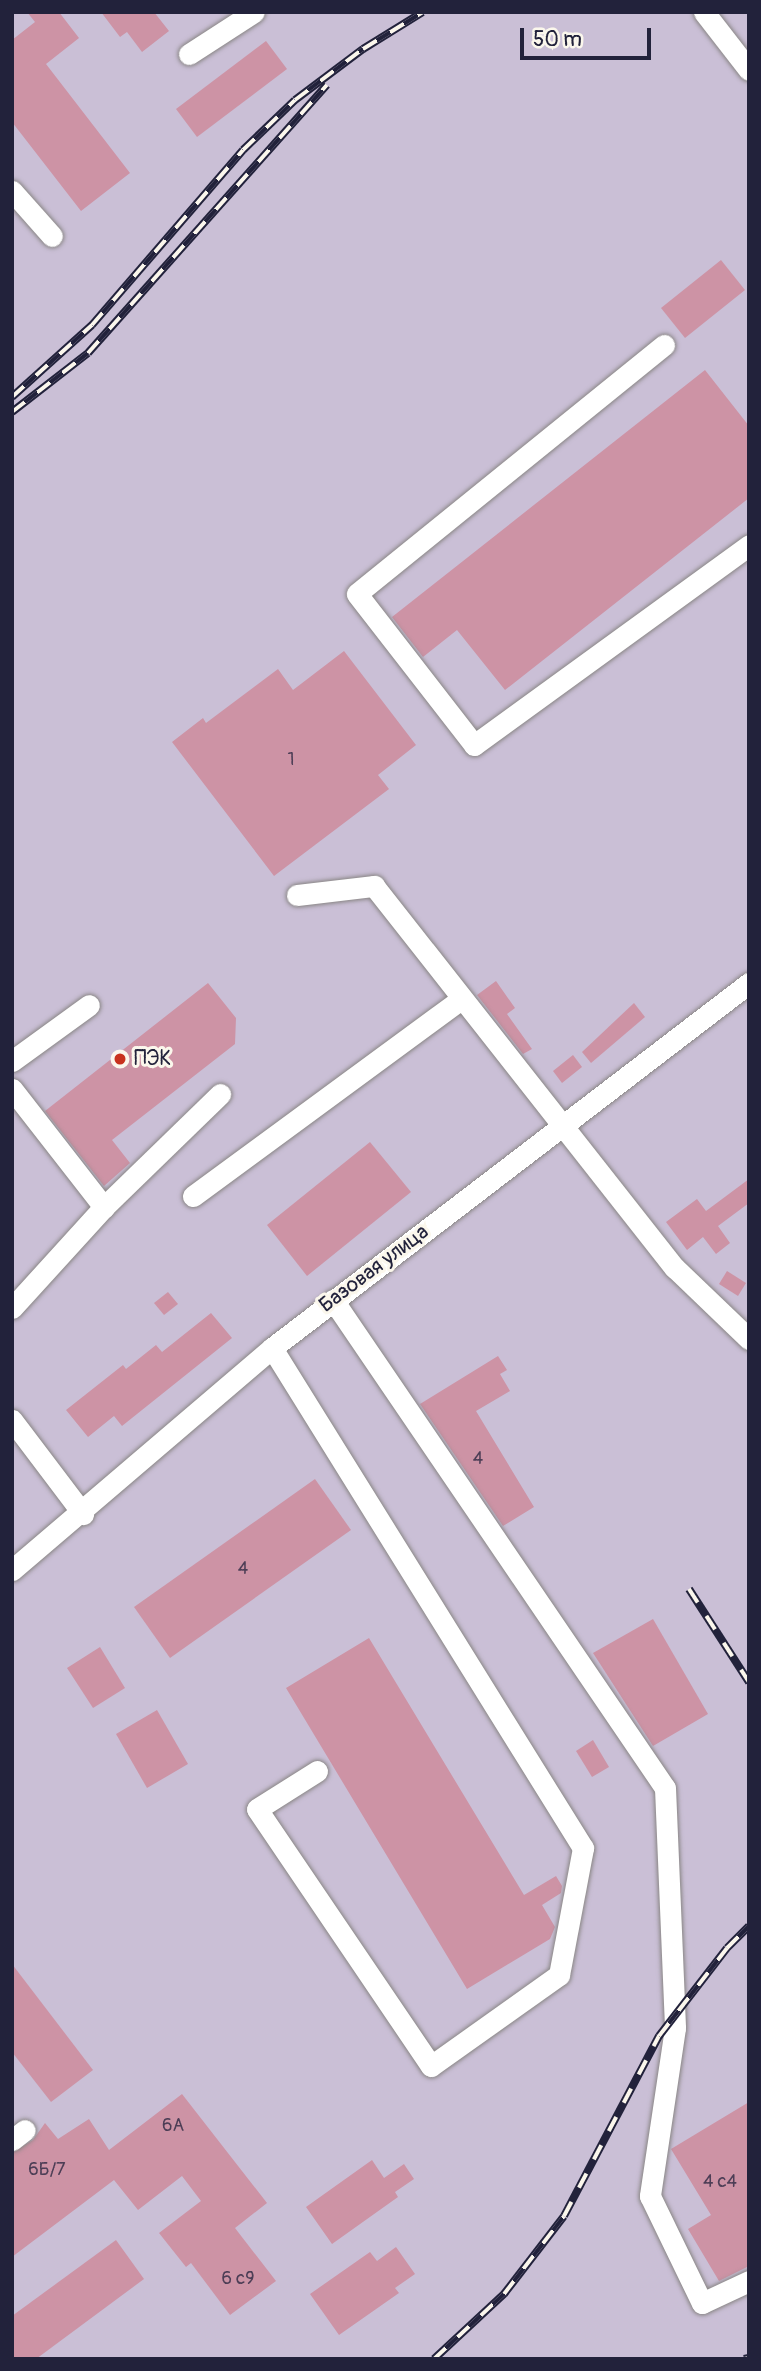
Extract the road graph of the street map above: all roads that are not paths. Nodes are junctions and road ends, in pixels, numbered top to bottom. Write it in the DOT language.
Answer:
graph roads {
  1 [pos="254,12"];
  2 [pos="704,12"];
  3 [pos="189,54"];
  4 [pos="749,69"];
  5 [pos="12,191"];
  6 [pos="52,236"];
  7 [pos="664,345"];
  8 [pos="749,545"];
  9 [pos="297,895"];
  10 [pos="749,983"];
  11 [pos="461,999"];
  12 [pos="89,1005"];
  13 [pos="12,1061"];
  14 [pos="12,1089"];
  15 [pos="220,1094"];
  16 [pos="560,1128"];
  17 [pos="193,1196"];
  18 [pos="104,1207"];
  19 [pos="333,1300"];
  20 [pos="12,1308"];
  21 [pos="749,1339"];
  22 [pos="272,1348"];
  23 [pos="12,1420"];
  24 [pos="83,1514"];
  25 [pos="12,1570"];
  26 [pos="317,1770"];
  27 [pos="749,2281"];
  1 -- 3 [label="street"];
  2 -- 4 [label="street"];
  5 -- 6 [label="street"];
  7 -- 8 [label="street"];
  9 -- 11 [label="street"];
  10 -- 16 [label="street, Базовая улица"];
  11 -- 16 [label="street"];
  11 -- 17 [label="street"];
  12 -- 13 [label="street"];
  14 -- 18 [label="street"];
  15 -- 18 [label="street"];
  16 -- 19 [label="street, Базовая улица"];
  16 -- 21 [label="street"];
  18 -- 20 [label="street"];
  19 -- 22 [label="street, Базовая улица"];
  19 -- 27 [label="street"];
  22 -- 24 [label="street, Базовая улица"];
  22 -- 26 [label="street"];
  23 -- 24 [label="street"];
  24 -- 25 [label="street, Базовая улица"];
}
